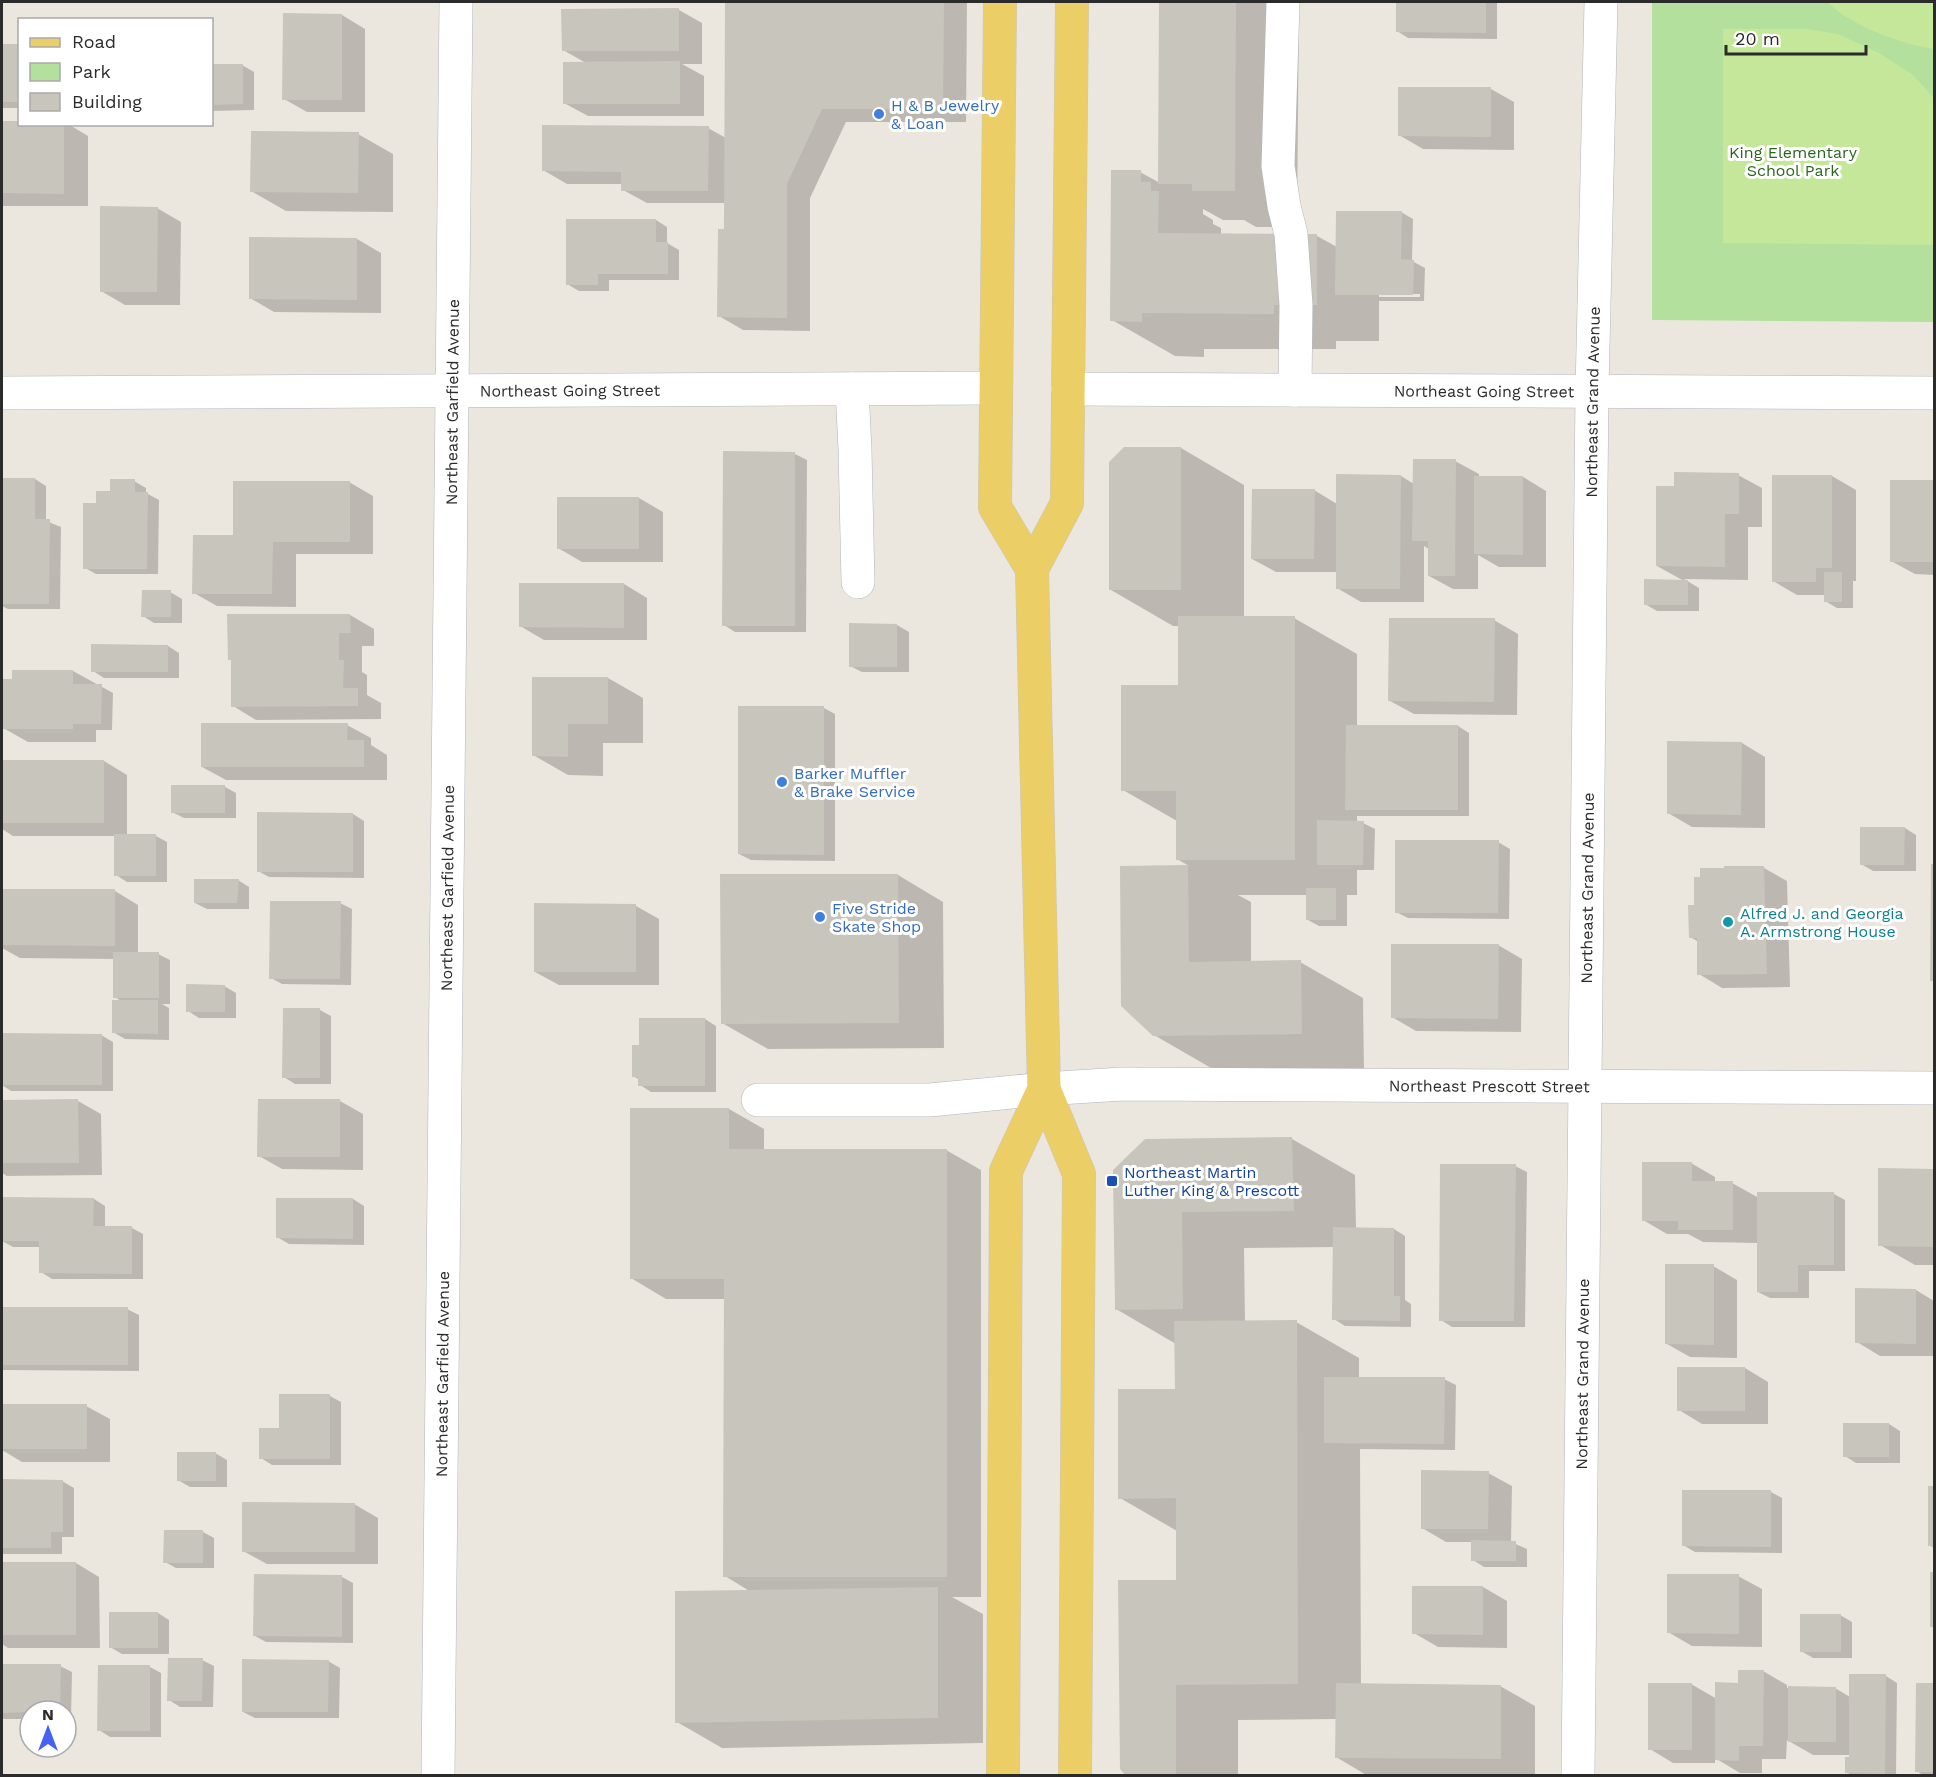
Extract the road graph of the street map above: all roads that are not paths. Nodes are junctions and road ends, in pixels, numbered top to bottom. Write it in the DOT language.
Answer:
graph roads {
  1 [pos="456,2"];
  2 [pos="999,2"];
  3 [pos="1072,2"];
  4 [pos="1283,2"];
  5 [pos="1601,2"];
  6 [pos="852,388"];
  7 [pos="995,388"];
  8 [pos="1068,389"];
  9 [pos="451,390"];
  10 [pos="1295,390"];
  11 [pos="1592,391"];
  12 [pos="2,393"];
  13 [pos="1935,393"];
  14 [pos="1032,569"];
  15 [pos="858,582"];
  16 [pos="1584,1086"];
  17 [pos="1935,1088"];
  18 [pos="1044,1089"];
  19 [pos="758,1100"];
  20 [pos="438,1776"];
  21 [pos="1003,1776"];
  22 [pos="1075,1776"];
  23 [pos="1578,1776"];
  1 -- 9 [label="street, Northeast Garfield Avenue"];
  2 -- 7 [label="main road"];
  3 -- 8 [label="main road"];
  4 -- 10 [label="street"];
  5 -- 11 [label="street, Northeast Grand Avenue"];
  6 -- 7 [label="street, Northeast Going Street"];
  6 -- 9 [label="street, Northeast Going Street"];
  6 -- 15 [label="street"];
  7 -- 14 [label="main road"];
  8 -- 10 [label="street, Northeast Going Street"];
  8 -- 14 [label="main road"];
  9 -- 12 [label="street, Northeast Going Street"];
  9 -- 20 [label="street, Northeast Garfield Avenue"];
  10 -- 11 [label="street, Northeast Going Street"];
  11 -- 13 [label="street, Northeast Going Street"];
  11 -- 16 [label="street, Northeast Grand Avenue"];
  14 -- 18 [label="main road"];
  16 -- 17 [label="street, Northeast Prescott Street"];
  16 -- 18 [label="street, Northeast Prescott Street"];
  16 -- 23 [label="street, Northeast Grand Avenue"];
  18 -- 19 [label="street, Northeast Prescott Street"];
  18 -- 21 [label="main road"];
  18 -- 22 [label="main road"];
}
